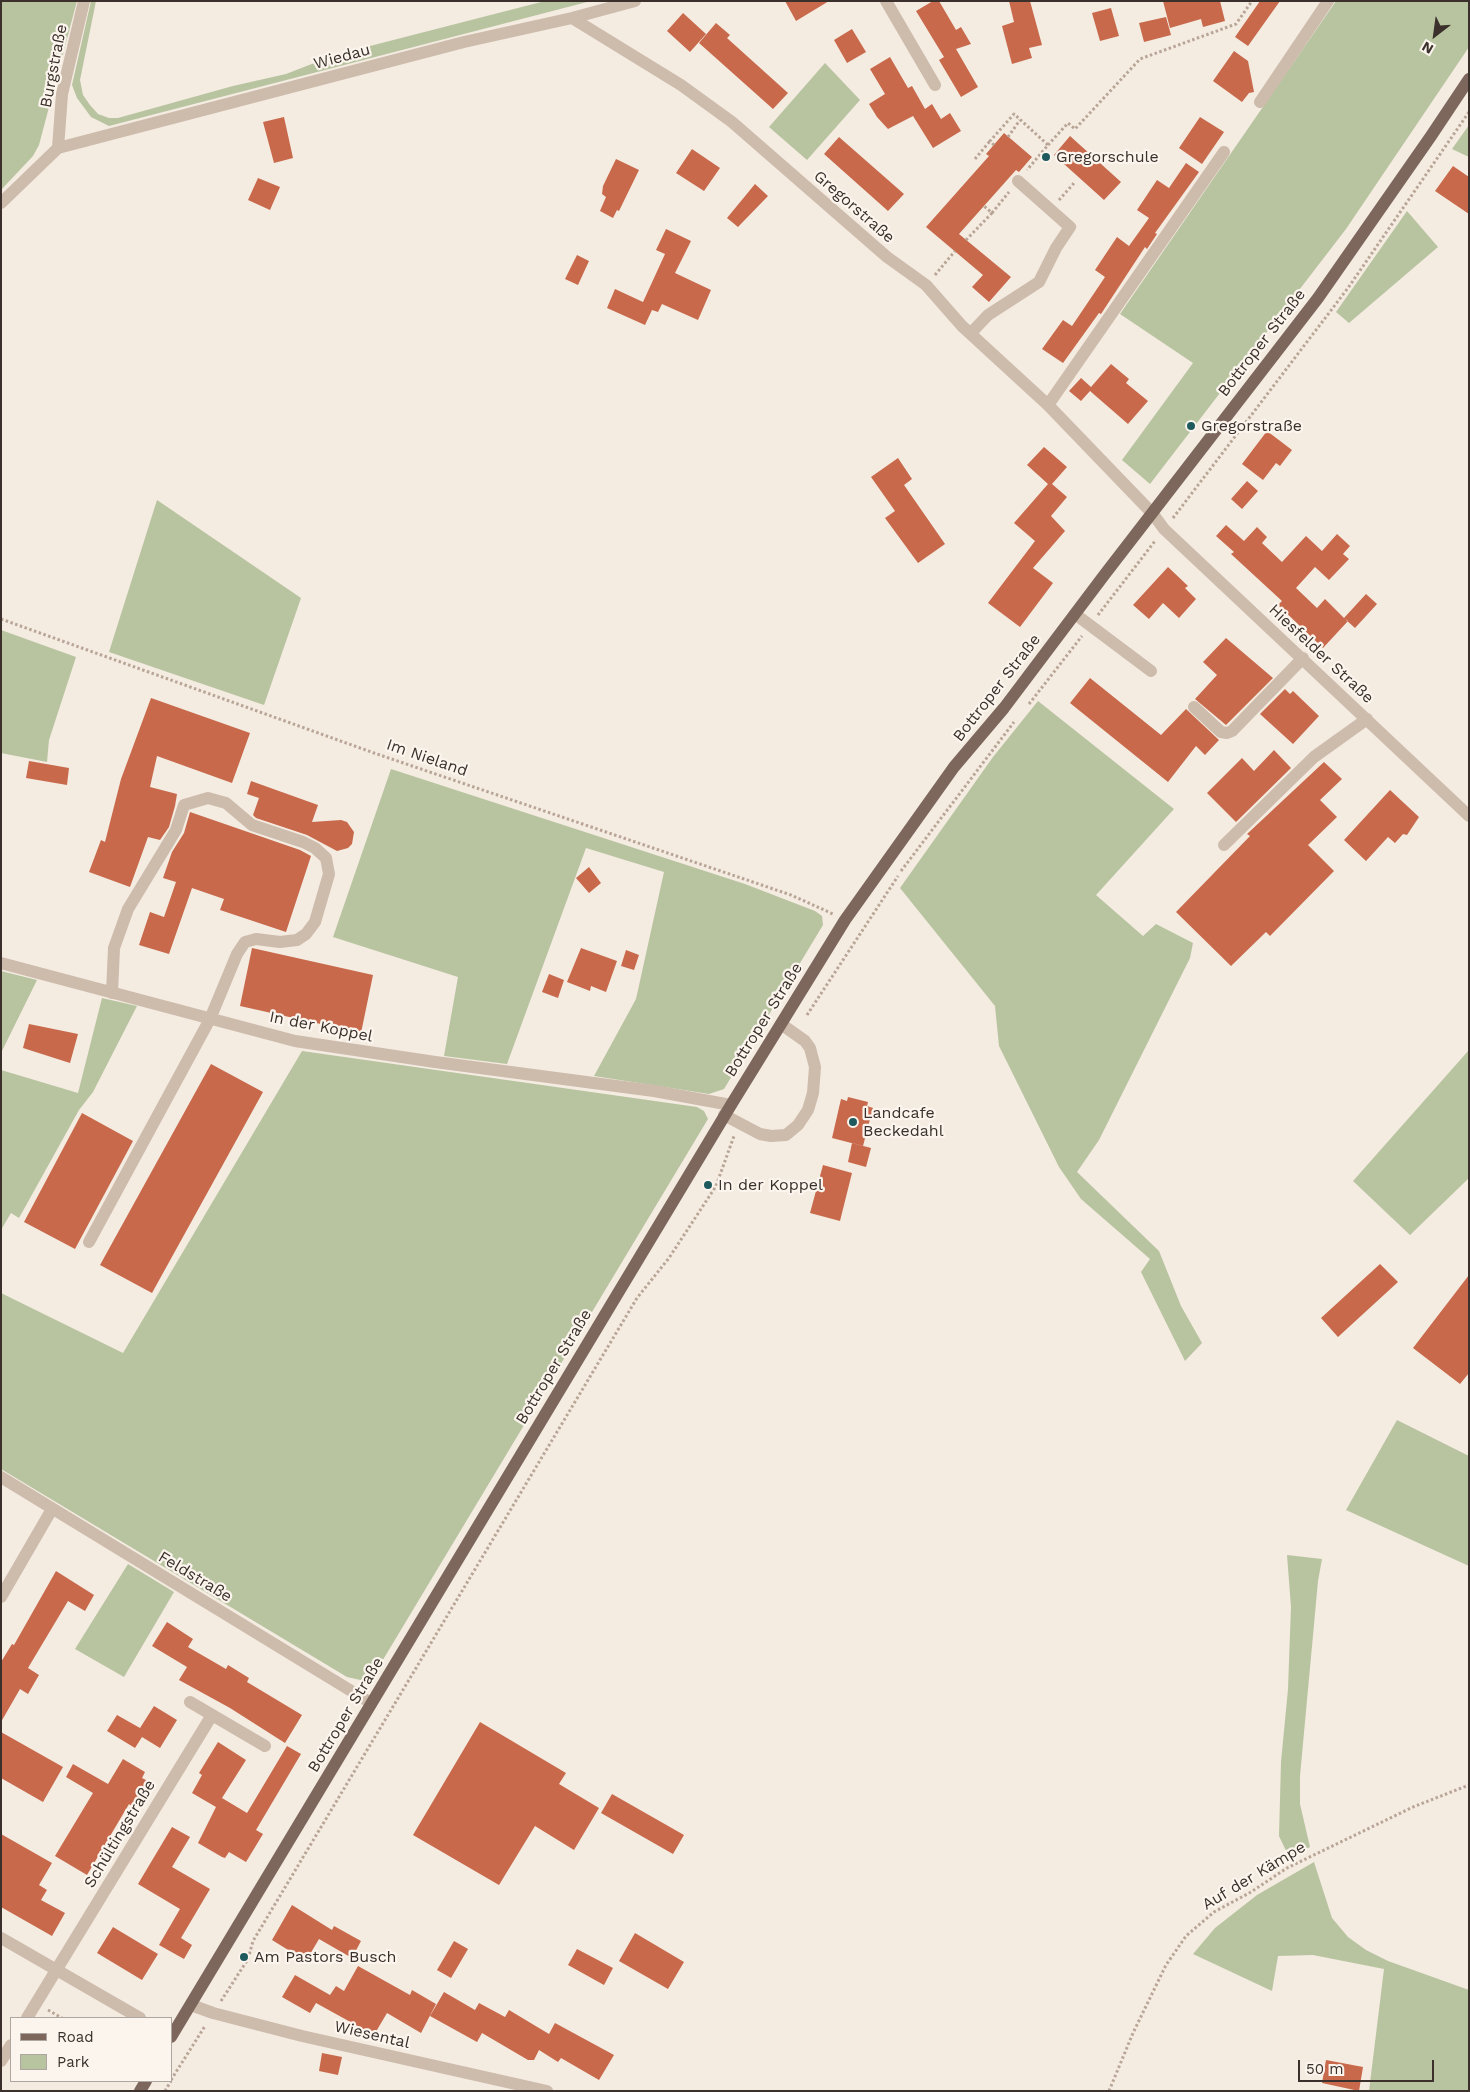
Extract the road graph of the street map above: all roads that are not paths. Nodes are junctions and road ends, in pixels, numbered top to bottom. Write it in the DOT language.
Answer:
graph roads {
  1 [pos="84,1"];
  2 [pos="635,1"];
  3 [pos="886,1"];
  4 [pos="1328,1"];
  5 [pos="572,18"];
  6 [pos="1469,78"];
  7 [pos="935,85"];
  8 [pos="1260,102"];
  9 [pos="58,148"];
  10 [pos="1224,152"];
  11 [pos="1018,181"];
  12 [pos="1,203"];
  13 [pos="971,333"];
  14 [pos="1048,405"];
  15 [pos="1153,514"];
  16 [pos="1075,614"];
  17 [pos="1303,658"];
  18 [pos="1151,671"];
  19 [pos="1194,707"];
  20 [pos="1367,719"];
  21 [pos="1469,816"];
  22 [pos="1224,844"];
  23 [pos="1,963"];
  24 [pos="112,993"];
  25 [pos="210,1019"];
  26 [pos="781,1024"];
  27 [pos="727,1110"];
  28 [pos="89,1242"];
  29 [pos="1,1477"];
  30 [pos="52,1509"];
  31 [pos="1,1597"];
  32 [pos="190,1702"];
  33 [pos="371,1703"];
  34 [pos="212,1715"];
  35 [pos="265,1746"];
  36 [pos="1,1938"];
  37 [pos="56,1970"];
  38 [pos="191,2005"];
  39 [pos="28,2017"];
  40 [pos="138,2017"];
  41 [pos="172,2035"];
  42 [pos="10,2046"];
  43 [pos="1,2061"];
  44 [pos="547,2091"];
  1 -- 9 [label="street, Burgstraße"];
  2 -- 5 [label="street, Wiedau"];
  3 -- 7 [label="street"];
  4 -- 8 [label="street"];
  5 -- 9 [label="street, Wiedau"];
  5 -- 13 [label="street, Gregorstraße"];
  6 -- 15 [label="main road, Bottroper Straße"];
  9 -- 12 [label="street"];
  10 -- 14 [label="street"];
  11 -- 13 [label="street"];
  13 -- 14 [label="street, Gregorstraße"];
  14 -- 15 [label="street, Gregorstraße"];
  15 -- 16 [label="main road, Bottroper Straße"];
  15 -- 17 [label="street, Hiesfelder Straße"];
  16 -- 18 [label="street"];
  16 -- 26 [label="main road, Bottroper Straße"];
  17 -- 19 [label="street"];
  17 -- 20 [label="street, Hiesfelder Straße"];
  20 -- 21 [label="street, Hiesfelder Straße"];
  20 -- 22 [label="street"];
  23 -- 24 [label="street, In der Koppel"];
  24 -- 25 [label="street, In der Koppel"];
  24 -- 25 [label="street"];
  25 -- 27 [label="street, In der Koppel"];
  25 -- 28 [label="street"];
  26 -- 27 [label="main road, Bottroper Straße"];
  26 -- 27 [label="street, In der Koppel"];
  27 -- 33 [label="main road, Bottroper Straße"];
  29 -- 30 [label="street, Feldstraße"];
  30 -- 31 [label="street"];
  30 -- 33 [label="street, Feldstraße"];
  32 -- 34 [label="street"];
  33 -- 38 [label="main road, Bottroper Straße"];
  34 -- 35 [label="street"];
  34 -- 37 [label="street, Schültingstraße"];
  36 -- 37 [label="street"];
  37 -- 39 [label="street"];
  37 -- 40 [label="street"];
  38 -- 41 [label="main road, Bottroper Straße"];
  38 -- 44 [label="street, Wiesental"];
  42 -- 43 [label="street"];
}
